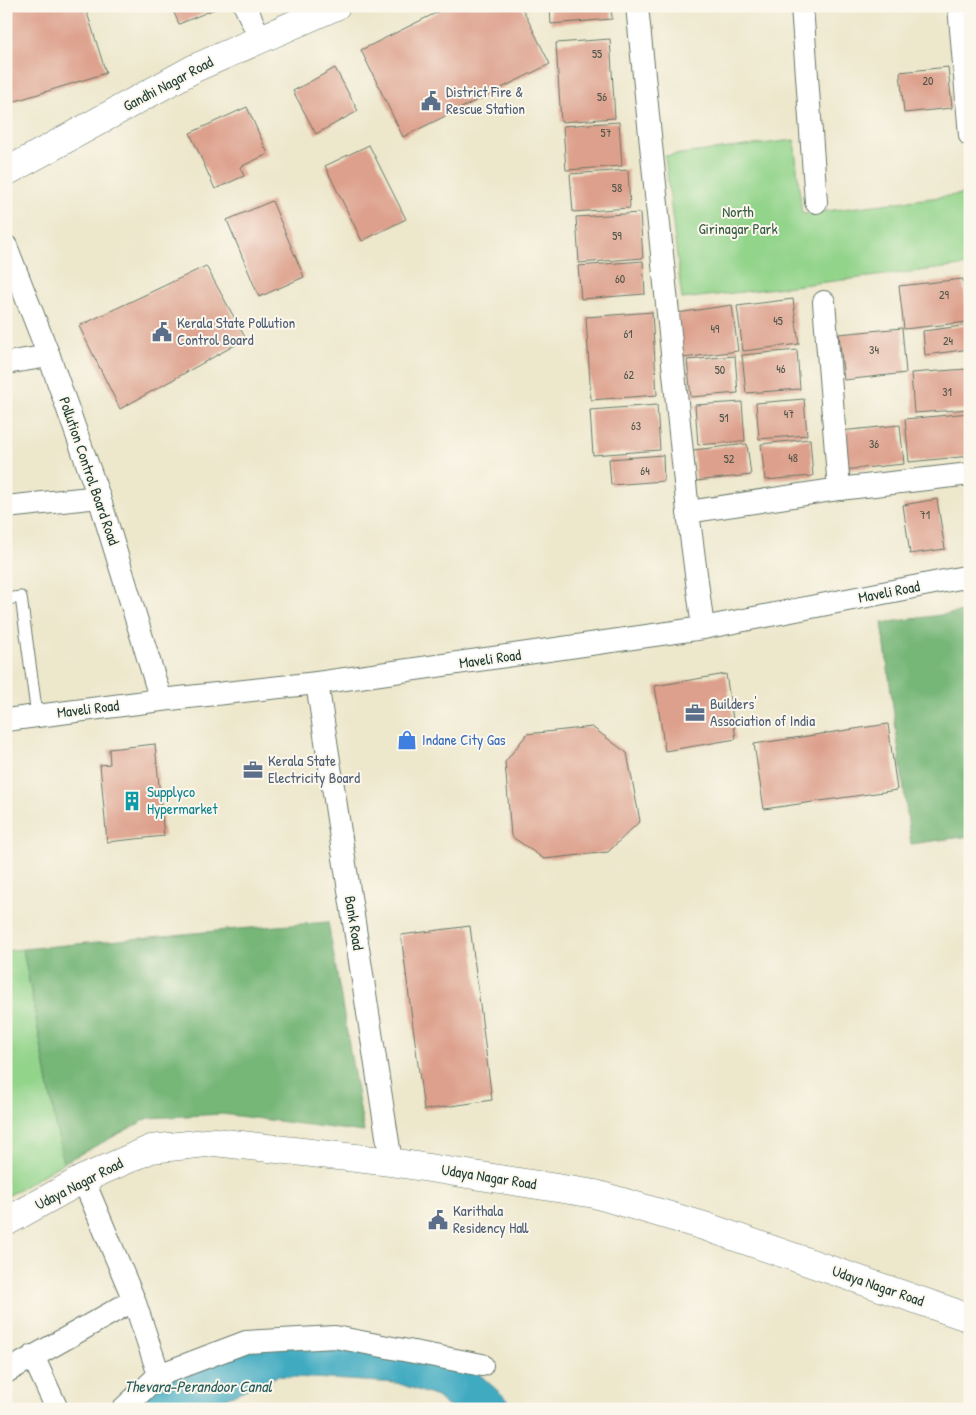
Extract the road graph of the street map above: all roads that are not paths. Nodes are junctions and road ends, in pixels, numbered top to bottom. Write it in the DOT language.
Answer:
graph roads {
  1 [pos="245,6"];
  2 [pos="336,6"];
  3 [pos="637,6"];
  4 [pos="802,6"];
  5 [pos="959,6"];
  6 [pos="261,40"];
  7 [pos="970,135"];
  8 [pos="6,172"];
  9 [pos="816,202"];
  10 [pos="6,246"];
  11 [pos="824,302"];
  12 [pos="49,356"];
  13 [pos="6,363"];
  14 [pos="970,474"];
  15 [pos="839,489"];
  16 [pos="99,497"];
  17 [pos="6,508"];
  18 [pos="688,512"];
  19 [pos="970,576"];
  20 [pos="6,599"];
  21 [pos="703,628"];
  22 [pos="317,684"];
  23 [pos="161,700"];
  24 [pos="37,716"];
  25 [pos="6,720"];
  26 [pos="391,1162"];
  27 [pos="83,1179"];
  28 [pos="6,1222"];
  29 [pos="134,1300"];
  30 [pos="970,1318"];
  31 [pos="34,1356"];
  32 [pos="482,1365"];
  33 [pos="6,1372"];
  34 [pos="159,1374"];
  35 [pos="58,1409"];
  36 [pos="123,1409"];
  1 -- 6 [label="street"];
  2 -- 6 [label="street, Gandhi Nagar Road"];
  3 -- 18 [label="street"];
  4 -- 9 [label="street"];
  5 -- 7 [label="street"];
  6 -- 8 [label="street, Gandhi Nagar Road"];
  10 -- 12 [label="street, Pollution Control Board Road"];
  11 -- 15 [label="street"];
  12 -- 13 [label="street"];
  12 -- 16 [label="street, Pollution Control Board Road"];
  14 -- 15 [label="street"];
  15 -- 18 [label="street"];
  16 -- 17 [label="street"];
  16 -- 23 [label="street, Pollution Control Board Road"];
  18 -- 21 [label="street"];
  19 -- 21 [label="street, Maveli Road"];
  20 -- 24 [label="lane"];
  21 -- 22 [label="street, Maveli Road"];
  22 -- 23 [label="street, Maveli Road"];
  22 -- 26 [label="street, Bank Road"];
  23 -- 24 [label="street, Maveli Road"];
  24 -- 25 [label="street, Maveli Road"];
  26 -- 27 [label="street, Udaya Nagar Road"];
  26 -- 30 [label="street, Udaya Nagar Road"];
  27 -- 28 [label="street, Udaya Nagar Road"];
  27 -- 29 [label="street"];
  29 -- 31 [label="street"];
  29 -- 34 [label="street"];
  31 -- 33 [label="street"];
  31 -- 35 [label="street"];
  32 -- 34 [label="street"];
  34 -- 36 [label="street"];
}
